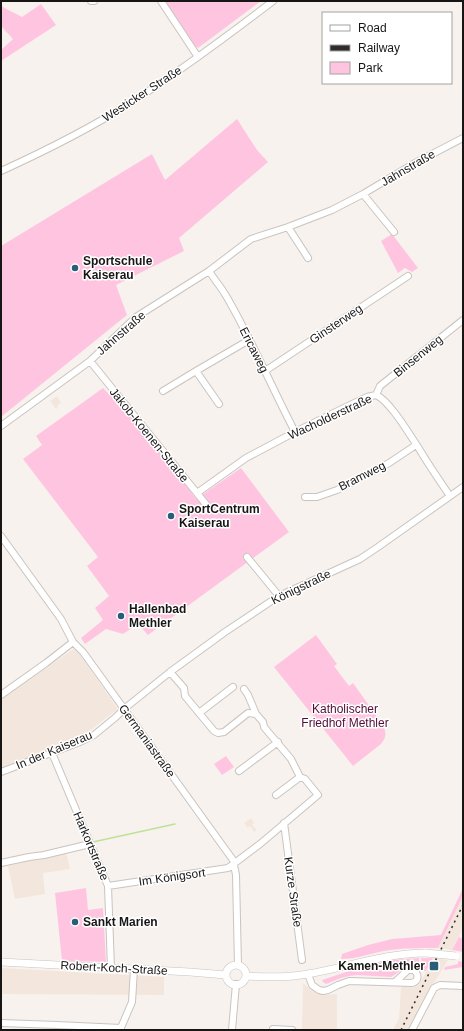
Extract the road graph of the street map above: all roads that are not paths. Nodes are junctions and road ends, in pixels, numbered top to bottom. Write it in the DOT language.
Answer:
graph roads {
  1 [pos="91,1"];
  2 [pos="94,1"];
  3 [pos="161,1"];
  4 [pos="273,1"];
  5 [pos="198,57"];
  6 [pos="463,138"];
  7 [pos="1,171"];
  8 [pos="363,194"];
  9 [pos="288,227"];
  10 [pos="394,232"];
  11 [pos="308,258"];
  12 [pos="209,271"];
  13 [pos="408,276"];
  14 [pos="463,320"];
  15 [pos="250,340"];
  16 [pos="90,361"];
  17 [pos="196,371"];
  18 [pos="265,371"];
  19 [pos="163,391"];
  20 [pos="376,395"];
  21 [pos="219,404"];
  22 [pos="1,426"];
  23 [pos="295,432"];
  24 [pos="416,445"];
  25 [pos="463,487"];
  26 [pos="197,493"];
  27 [pos="450,496"];
  28 [pos="304,497"];
  29 [pos="209,508"];
  30 [pos="1,536"];
  31 [pos="248,557"];
  32 [pos="278,596"];
  33 [pos="73,642"];
  34 [pos="170,672"];
  35 [pos="233,688"];
  36 [pos="244,689"];
  37 [pos="1,696"];
  38 [pos="124,709"];
  39 [pos="199,713"];
  40 [pos="256,714"];
  41 [pos="278,742"];
  42 [pos="52,753"];
  43 [pos="1,772"];
  44 [pos="239,772"];
  45 [pos="300,777"];
  46 [pos="276,795"];
  47 [pos="284,824"];
  48 [pos="90,844"];
  49 [pos="1,863"];
  50 [pos="234,864"];
  51 [pos="108,886"];
  52 [pos="459,956"];
  53 [pos="302,960"];
  54 [pos="1,962"];
  55 [pos="238,965"];
  56 [pos="111,968"];
  57 [pos="134,969"];
  58 [pos="308,974"];
  59 [pos="226,975"];
  60 [pos="246,976"];
  61 [pos="395,982"];
  62 [pos="236,984"];
  63 [pos="463,986"];
  64 [pos="1,1023"];
  65 [pos="25,1027"];
  66 [pos="56,1027"];
  67 [pos="88,1028"];
  68 [pos="121,1029"];
  69 [pos="232,1030"];
  70 [pos="273,1030"];
  71 [pos="292,1030"];
  72 [pos="412,1030"];
  1 -- 2 [label="street"];
  3 -- 5 [label="street"];
  4 -- 5 [label="street, Westicker Straße"];
  5 -- 7 [label="street, Westicker Straße"];
  6 -- 8 [label="street, Jahnstraße"];
  8 -- 9 [label="street, Jahnstraße"];
  8 -- 10 [label="street"];
  9 -- 11 [label="street"];
  9 -- 12 [label="street, Jahnstraße"];
  12 -- 15 [label="street, Ericaweg"];
  12 -- 16 [label="street, Jahnstraße"];
  13 -- 18 [label="street, Ginsterweg"];
  14 -- 20 [label="street, Binsenweg"];
  15 -- 17 [label="street"];
  15 -- 18 [label="street, Ericaweg"];
  16 -- 22 [label="street, Jahnstraße"];
  16 -- 26 [label="street, Jakob-Koenen-Straße"];
  17 -- 19 [label="street"];
  17 -- 21 [label="street"];
  18 -- 23 [label="street, Ericaweg"];
  20 -- 23 [label="street, Wacholderstraße"];
  20 -- 24 [label="street, Wacholderstraße"];
  23 -- 26 [label="street, Wacholderstraße"];
  24 -- 27 [label="street, Wacholderstraße"];
  24 -- 28 [label="street, Bramweg"];
  25 -- 27 [label="street, Königstraße"];
  26 -- 29 [label="street, Jakob-Koenen-Straße"];
  27 -- 32 [label="street, Königstraße"];
  30 -- 33 [label="street, Germaniastraße"];
  31 -- 32 [label="street"];
  32 -- 34 [label="street, Königstraße"];
  33 -- 37 [label="street"];
  33 -- 38 [label="street, Germaniastraße"];
  34 -- 38 [label="street, Königstraße"];
  34 -- 39 [label="street"];
  35 -- 39 [label="street"];
  36 -- 40 [label="street"];
  38 -- 42 [label="street, In der Kaiserau"];
  38 -- 50 [label="street, Germaniastraße"];
  39 -- 40 [label="street"];
  40 -- 41 [label="street"];
  41 -- 44 [label="street"];
  41 -- 45 [label="street"];
  42 -- 43 [label="street, In der Kaiserau"];
  42 -- 48 [label="street, Harkortstraße"];
  45 -- 46 [label="street"];
  45 -- 47 [label="street, Im Königsort"];
  47 -- 50 [label="street, Im Königsort"];
  47 -- 53 [label="street, Kurze Straße"];
  48 -- 49 [label="street"];
  48 -- 51 [label="street, Harkortstraße"];
  50 -- 51 [label="street, Im Königsort"];
  50 -- 55 [label="street, Germaniastraße"];
  51 -- 56 [label="street, Harkortstraße"];
  52 -- 58 [label="main road, bridge"];
  54 -- 56 [label="main road, Robert-Koch-Straße"];
  55 -- 59 [label="main road"];
  55 -- 60 [label="main road"];
  56 -- 57 [label="main road, Robert-Koch-Straße"];
  57 -- 59 [label="main road, Robert-Koch-Straße"];
  57 -- 68 [label="street"];
  58 -- 60 [label="main road"];
  58 -- 61 [label="street"];
  59 -- 62 [label="main road"];
  60 -- 62 [label="main road"];
  62 -- 69 [label="street"];
  63 -- 72 [label="street"];
  64 -- 65 [label="street"];
  65 -- 66 [label="street"];
  66 -- 67 [label="street"];
  67 -- 68 [label="street"];
  70 -- 71 [label="street"];
}
